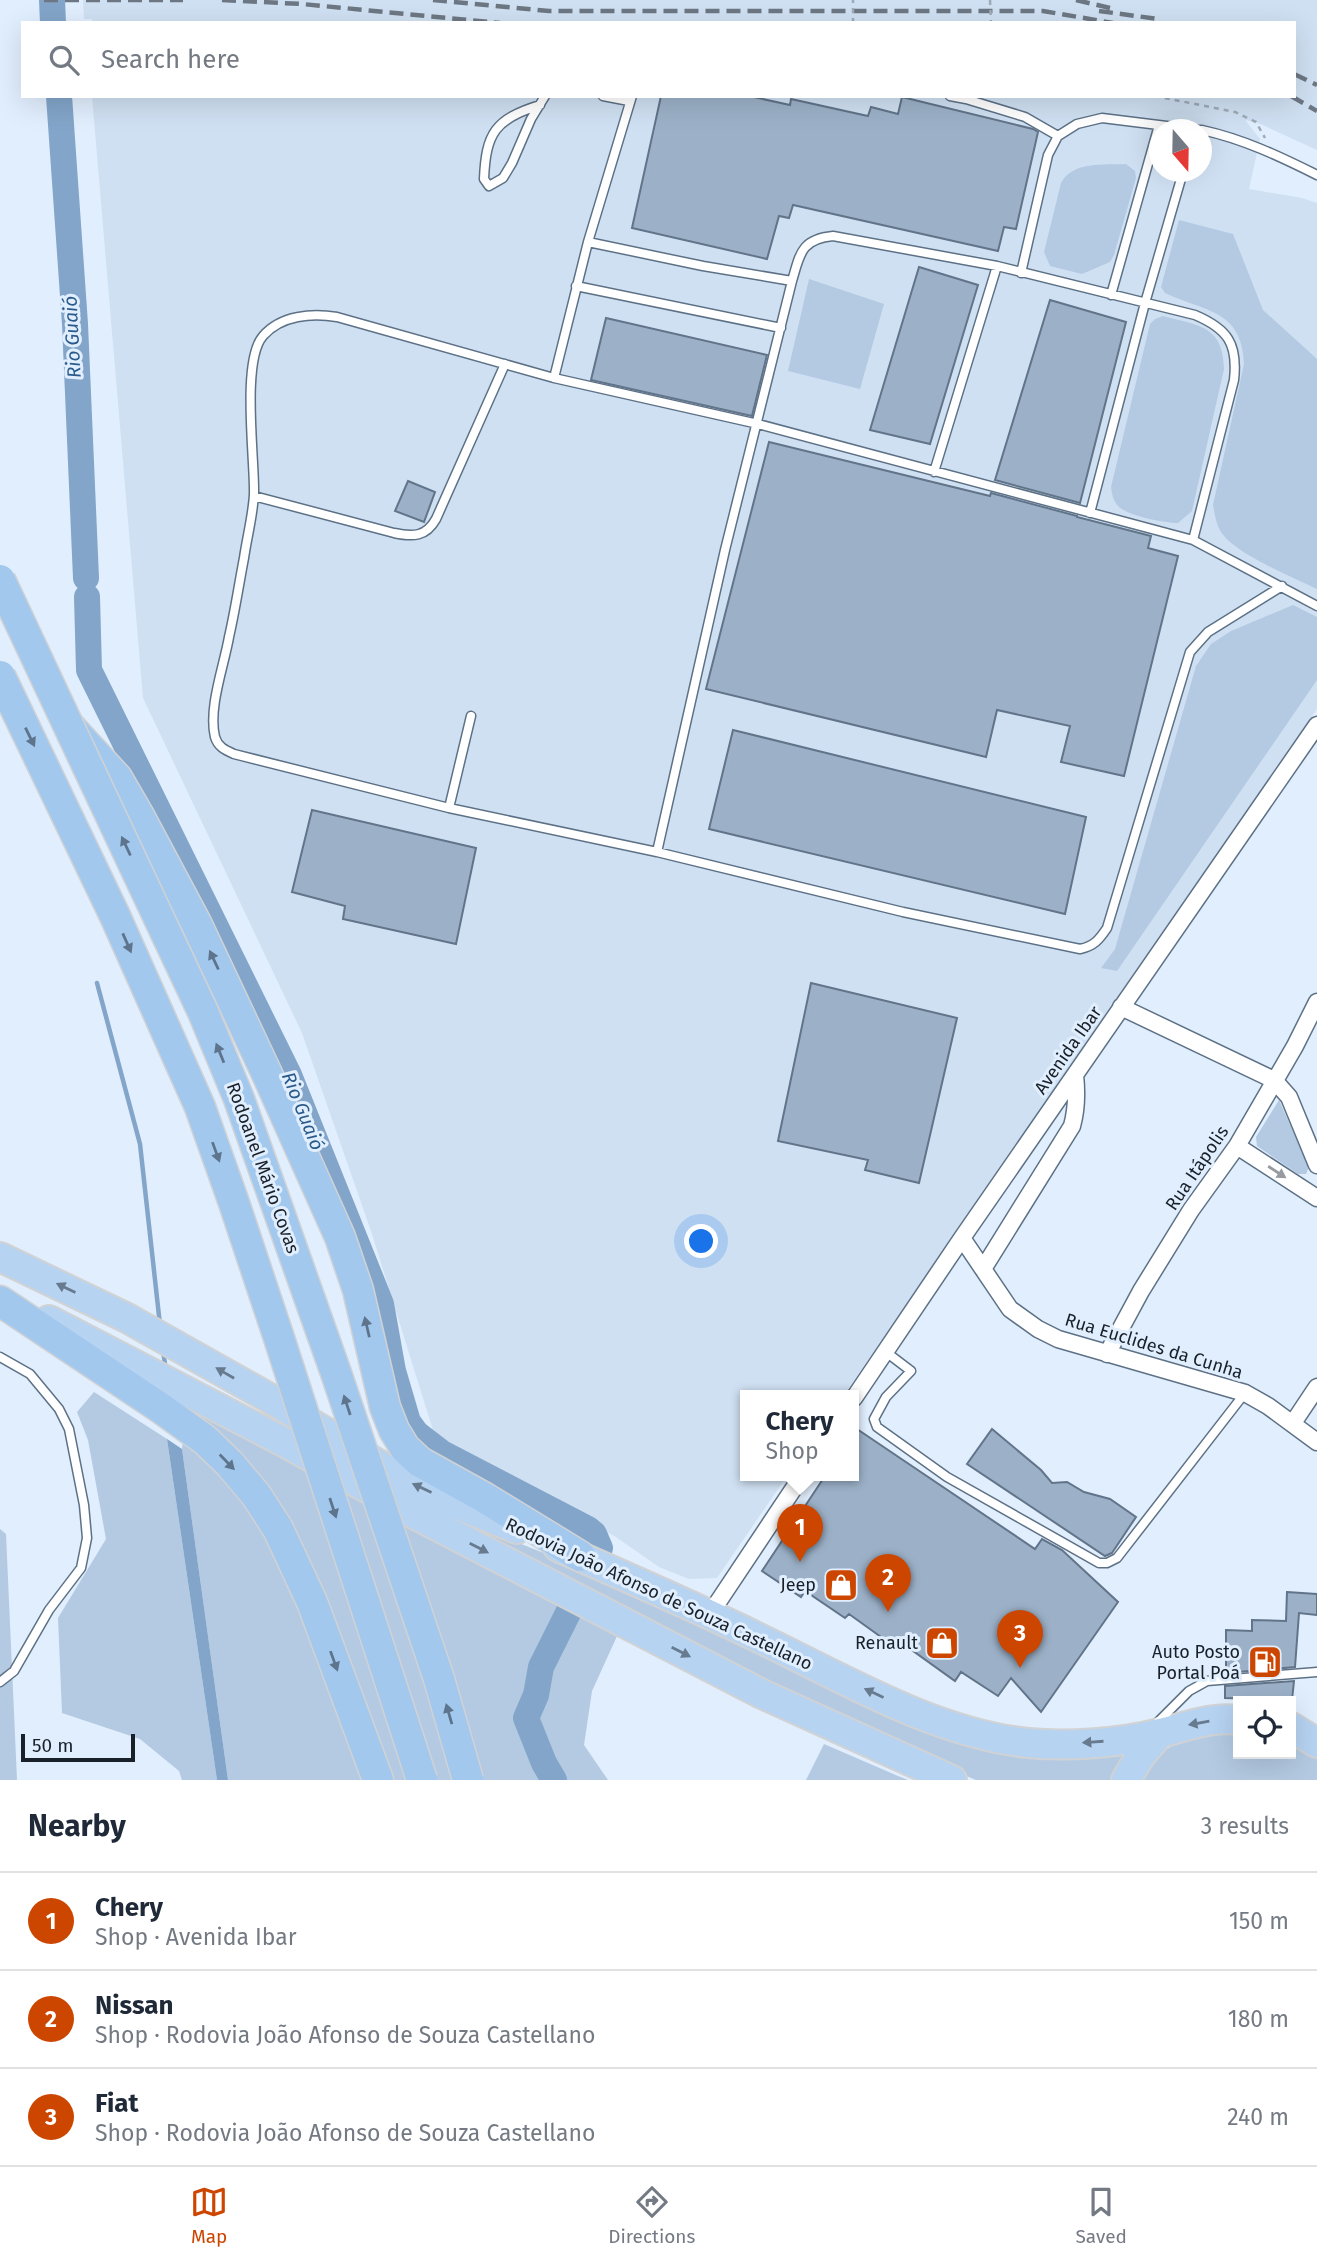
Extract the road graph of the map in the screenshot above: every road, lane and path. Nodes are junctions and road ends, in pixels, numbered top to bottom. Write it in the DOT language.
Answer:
graph roads {
  1 [pos="853,0"];
  2 [pos="990,0"];
  3 [pos="853,21"];
  4 [pos="990,21"];
  5 [pos="544,98"];
  6 [pos="961,98"];
  7 [pos="1165,98"];
  8 [pos="631,99"];
  9 [pos="540,105"];
  10 [pos="1149,124"];
  11 [pos="1212,132"];
  12 [pos="1058,136"];
  13 [pos="1273,153"];
  14 [pos="1149,158"];
  15 [pos="1317,175"];
  16 [pos="1181,182"];
  17 [pos="588,242"];
  18 [pos="997,266"];
  19 [pos="1021,272"];
  20 [pos="792,281"];
  21 [pos="576,286"];
  22 [pos="1111,295"];
  23 [pos="1145,303"];
  24 [pos="781,328"];
  25 [pos="505,364"];
  26 [pos="554,378"];
  27 [pos="758,424"];
  28 [pos="934,472"];
  29 [pos="254,496"];
  30 [pos="1090,513"];
  31 [pos="1194,540"];
  32 [pos="0,580"];
  33 [pos="1282,586"];
  34 [pos="1317,606"];
  35 [pos="0,676"];
  36 [pos="471,716"];
  37 [pos="1317,725"];
  38 [pos="70,727"];
  39 [pos="449,808"];
  40 [pos="657,852"];
  41 [pos="1317,1002"];
  42 [pos="1121,1007"];
  43 [pos="1074,1075"];
  44 [pos="1274,1080"];
  45 [pos="1237,1146"];
  46 [pos="1317,1165"];
  47 [pos="1317,1198"];
  48 [pos="962,1238"];
  49 [pos="0,1257"];
  50 [pos="983,1269"];
  51 [pos="0,1298"];
  52 [pos="886,1352"];
  53 [pos="1107,1354"];
  54 [pos="0,1357"];
  55 [pos="137,1379"];
  56 [pos="1317,1387"];
  57 [pos="859,1391"];
  58 [pos="1245,1393"];
  59 [pos="1293,1423"];
  60 [pos="1317,1443"];
  61 [pos="799,1481"];
  62 [pos="580,1556"];
  63 [pos="710,1614"];
  64 [pos="1317,1672"];
  65 [pos="0,1682"];
  66 [pos="1233,1719"];
  67 [pos="1296,1730"];
  68 [pos="1149,1735"];
  69 [pos="1317,1743"];
  70 [pos="378,1780"];
  71 [pos="422,1780"];
  72 [pos="468,1780"];
  73 [pos="952,1780"];
  74 [pos="1126,1780"];
  1 -- 3 [label="path, bridge"];
  2 -- 4 [label="path, bridge"];
  5 -- 9 [label="lane"];
  6 -- 12 [label="lane"];
  7 -- 13 [label="path"];
  8 -- 17 [label="lane"];
  9 -- 9 [label="lane"];
  10 -- 12 [label="lane"];
  11 -- 13 [label="lane"];
  12 -- 19 [label="lane"];
  13 -- 15 [label="lane"];
  14 -- 22 [label="lane"];
  16 -- 23 [label="lane"];
  17 -- 20 [label="lane"];
  17 -- 21 [label="lane"];
  18 -- 19 [label="lane"];
  18 -- 20 [label="lane"];
  18 -- 28 [label="lane"];
  19 -- 22 [label="lane"];
  20 -- 24 [label="lane"];
  21 -- 24 [label="lane"];
  21 -- 26 [label="lane"];
  22 -- 23 [label="lane"];
  23 -- 30 [label="lane"];
  23 -- 31 [label="lane"];
  24 -- 27 [label="lane"];
  25 -- 26 [label="lane"];
  25 -- 29 [label="lane"];
  25 -- 29 [label="lane"];
  26 -- 27 [label="lane"];
  27 -- 28 [label="lane"];
  27 -- 40 [label="lane"];
  28 -- 30 [label="lane"];
  29 -- 39 [label="lane"];
  30 -- 31 [label="lane"];
  31 -- 33 [label="lane"];
  32 -- 38 [label="highway, Rodoanel Mário Covas, bridge"];
  33 -- 34 [label="lane"];
  33 -- 40 [label="lane"];
  35 -- 71 [label="highway, one-way, bridge"];
  36 -- 39 [label="lane"];
  37 -- 42 [label="street, Avenida Ibar"];
  62 -- 38 [label="highway, one-way"];
  72 -- 38 [label="highway, Rodoanel Mário Covas, one-way, bridge"];
  39 -- 40 [label="lane"];
  41 -- 44 [label="street, Rua Itápolis"];
  42 -- 43 [label="street, Avenida Ibar"];
  42 -- 44 [label="street"];
  43 -- 48 [label="street, Avenida Ibar"];
  43 -- 50 [label="street"];
  44 -- 45 [label="street, Rua Itápolis"];
  44 -- 46 [label="street"];
  45 -- 47 [label="street, one-way"];
  45 -- 53 [label="street, Rua Itápolis"];
  48 -- 50 [label="street, Rua Euclides da Cunha"];
  48 -- 52 [label="street, Avenida Ibar"];
  62 -- 49 [label="highway, Rodovia João Afonso de Souza Castellano, one-way"];
  50 -- 53 [label="street, Rua Euclides da Cunha"];
  51 -- 55 [label="highway"];
  52 -- 57 [label="street, Avenida Ibar"];
  52 -- 58 [label="lane"];
  53 -- 58 [label="street, Rua Euclides da Cunha"];
  54 -- 65 [label="lane"];
  55 -- 70 [label="highway, one-way"];
  55 -- 73 [label="highway, Rodovia João Afonso de Souza Castellano, one-way"];
  56 -- 59 [label="street"];
  58 -- 59 [label="street, Rua Euclides da Cunha"];
  59 -- 60 [label="street, Rua Euclides da Cunha"];
  61 -- 63 [label="street"];
  62 -- 63 [label="highway, Rodovia João Afonso de Souza Castellano"];
  68 -- 63 [label="highway, Rodovia João Afonso de Souza Castellano, one-way"];
  64 -- 68 [label="lane"];
  66 -- 68 [label="highway, Rodovia João Afonso de Souza Castellano, one-way"];
  67 -- 69 [label="highway"];
  68 -- 74 [label="highway"];
}
